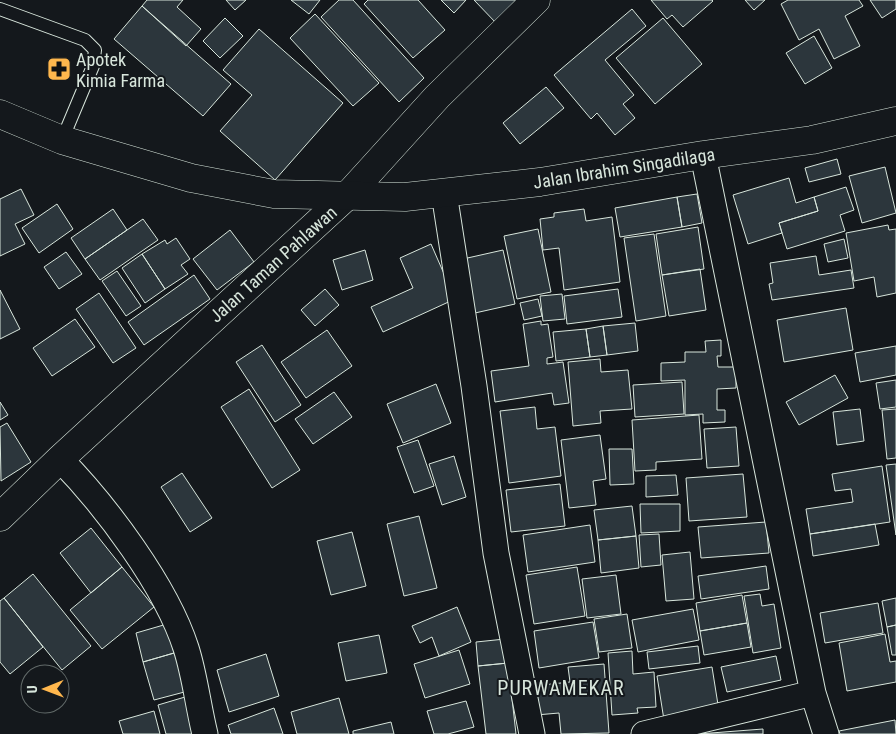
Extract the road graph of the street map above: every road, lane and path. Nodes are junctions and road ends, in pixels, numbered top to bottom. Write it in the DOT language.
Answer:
graph roads {
  1 [pos="536,0"];
  2 [pos="0,9"];
  3 [pos="0,114"];
  4 [pos="896,121"];
  5 [pos="62,140"];
  6 [pos="703,155"];
  7 [pos="444,193"];
  8 [pos="349,194"];
  9 [pos="60,458"];
  10 [pos="0,517"];
  11 [pos="813,693"];
  12 [pos="205,734"];
  13 [pos="532,734"];
  14 [pos="644,734"];
  15 [pos="826,734"];
  1 -- 8 [label="main road, Jalan Taman Pahlawan"];
  2 -- 5 [label="lane"];
  3 -- 5 [label="main road, Jalan Ibrahim Singadilaga"];
  4 -- 6 [label="main road, Jalan Ibrahim Singadilaga"];
  5 -- 8 [label="main road, Jalan Ibrahim Singadilaga"];
  6 -- 7 [label="main road, Jalan Ibrahim Singadilaga"];
  6 -- 11 [label="street"];
  7 -- 8 [label="main road, Jalan Ibrahim Singadilaga"];
  7 -- 13 [label="street"];
  8 -- 9 [label="main road, Jalan Taman Pahlawan"];
  9 -- 10 [label="main road, Jalan Taman Pahlawan"];
  9 -- 12 [label="street"];
  11 -- 14 [label="street"];
  11 -- 15 [label="street"];
}
